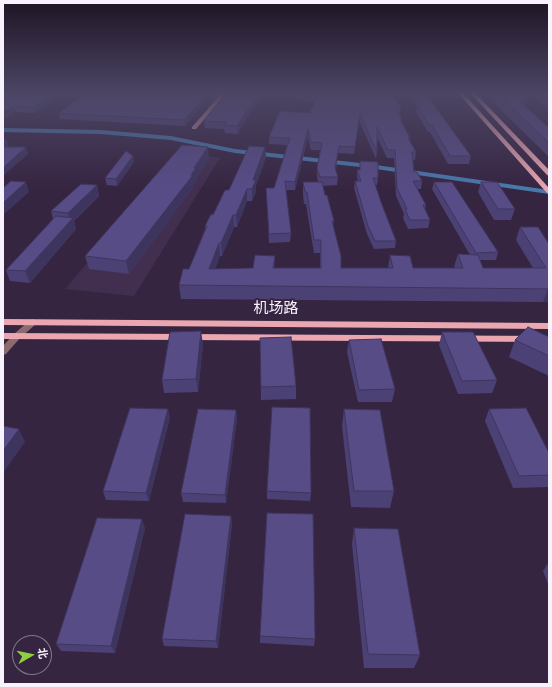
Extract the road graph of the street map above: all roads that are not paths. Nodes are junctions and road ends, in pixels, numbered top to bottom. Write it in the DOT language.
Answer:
graph roads {
  1 [pos="490,126"];
  2 [pos="503,126"];
  3 [pos="549,174"];
  4 [pos="549,192"];
  5 [pos="3,322"];
  6 [pos="33,322"];
  7 [pos="549,326"];
  8 [pos="3,336"];
  9 [pos="17,336"];
  10 [pos="549,339"];
  11 [pos="3,352"];
  1 -- 4 [label="main road"];
  2 -- 3 [label="main road"];
  5 -- 6 [label="main road, 机场路"];
  6 -- 7 [label="main road, 机场路"];
  6 -- 9 [label="street"];
  8 -- 9 [label="main road, 机场路"];
  9 -- 10 [label="main road, 机场路"];
  9 -- 11 [label="street"];
}
